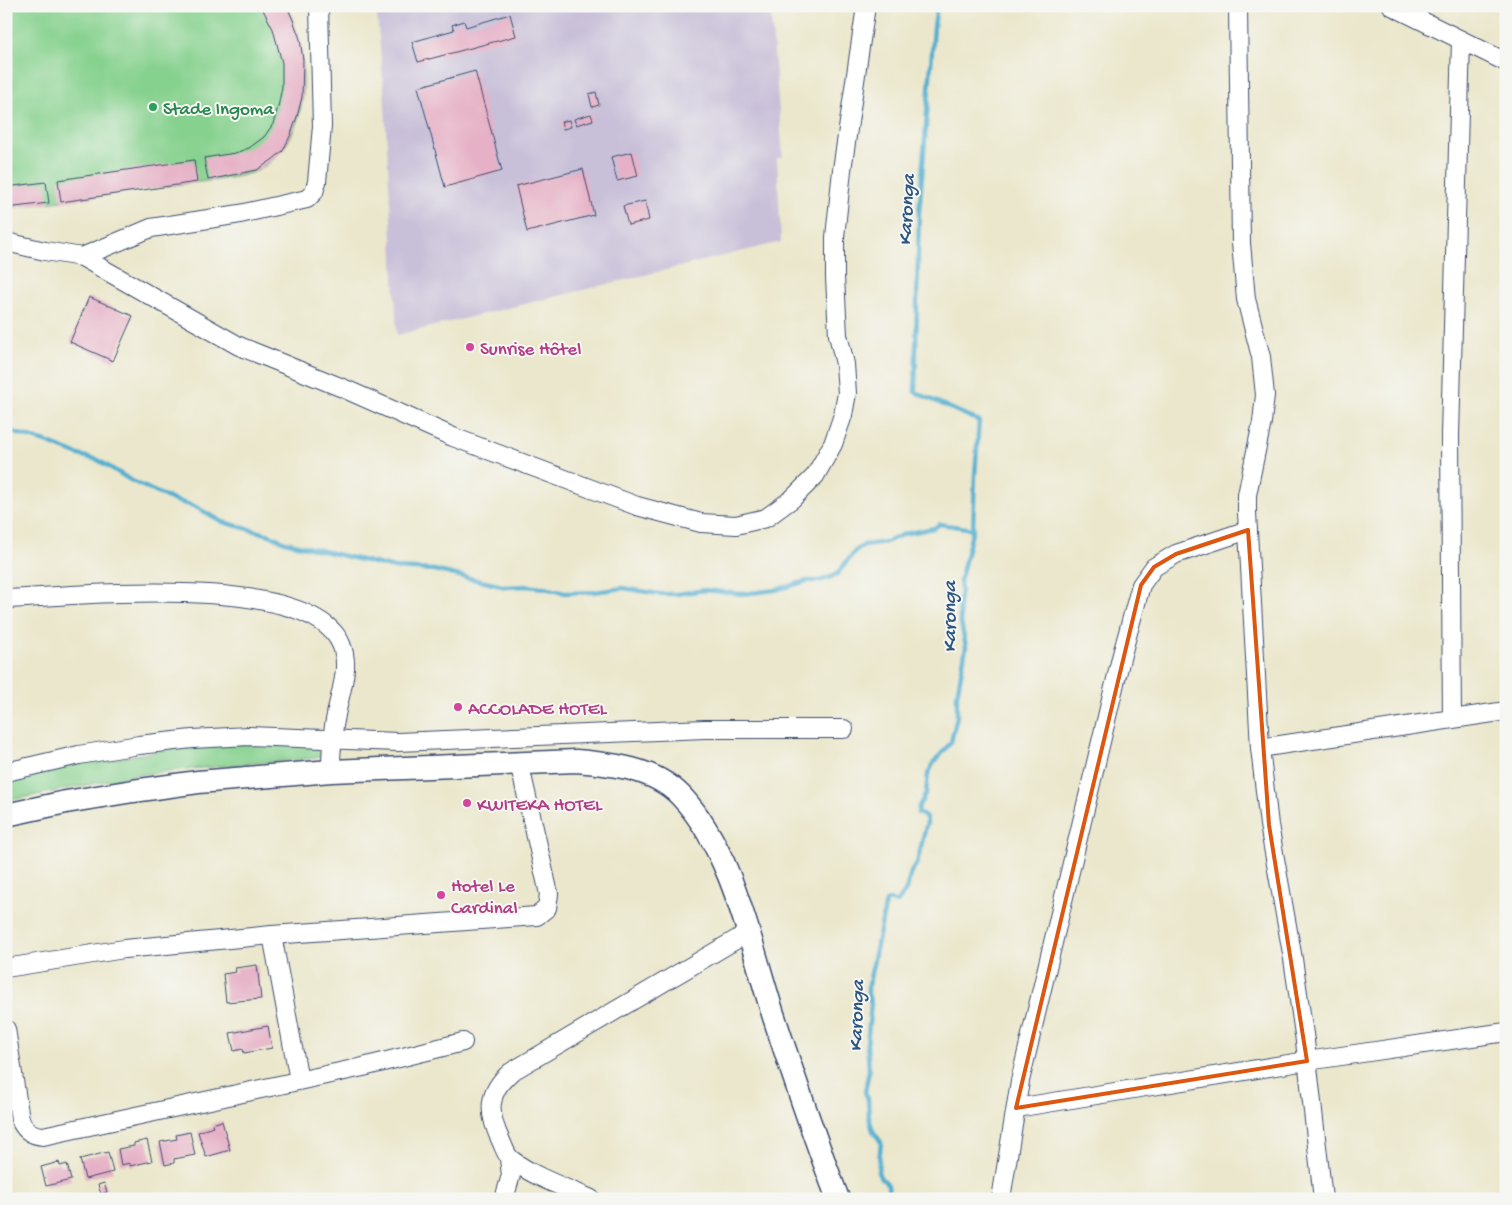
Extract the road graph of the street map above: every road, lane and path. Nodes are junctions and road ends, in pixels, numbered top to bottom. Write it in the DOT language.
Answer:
graph roads {
  1 [pos="319,6"];
  2 [pos="866,6"];
  3 [pos="1238,6"];
  4 [pos="1392,6"];
  5 [pos="1461,40"];
  6 [pos="1506,62"];
  7 [pos="6,242"];
  8 [pos="82,257"];
  9 [pos="1248,530"];
  10 [pos="6,599"];
  11 [pos="1506,710"];
  12 [pos="1452,719"];
  13 [pos="844,729"];
  14 [pos="332,740"];
  15 [pos="1260,748"];
  16 [pos="519,762"];
  17 [pos="331,771"];
  18 [pos="6,772"];
  19 [pos="6,815"];
  20 [pos="749,932"];
  21 [pos="272,935"];
  22 [pos="6,968"];
  23 [pos="6,1029"];
  24 [pos="1506,1032"];
  25 [pos="463,1042"];
  26 [pos="1308,1061"];
  27 [pos="298,1080"];
  28 [pos="1016,1108"];
  29 [pos="509,1159"];
  30 [pos="586,1198"];
  31 [pos="504,1199"];
  32 [pos="838,1199"];
  33 [pos="1001,1199"];
  34 [pos="1323,1199"];
  1 -- 8 [label="street"];
  2 -- 8 [label="street"];
  3 -- 9 [label="street"];
  4 -- 5 [label="street"];
  5 -- 6 [label="street"];
  5 -- 12 [label="street"];
  7 -- 8 [label="street"];
  9 -- 15 [label="street"];
  9 -- 28 [label="street"];
  10 -- 14 [label="street"];
  11 -- 12 [label="street"];
  12 -- 15 [label="street"];
  13 -- 14 [label="street"];
  14 -- 17 [label="street"];
  14 -- 18 [label="street"];
  15 -- 26 [label="street"];
  16 -- 17 [label="main road"];
  16 -- 20 [label="main road"];
  16 -- 21 [label="street"];
  17 -- 19 [label="main road"];
  20 -- 29 [label="street"];
  20 -- 32 [label="main road"];
  21 -- 22 [label="street"];
  21 -- 27 [label="street"];
  23 -- 27 [label="street"];
  24 -- 26 [label="street"];
  25 -- 27 [label="street"];
  26 -- 28 [label="street"];
  26 -- 34 [label="street"];
  28 -- 33 [label="street"];
  29 -- 30 [label="street"];
  29 -- 31 [label="street"];
}
